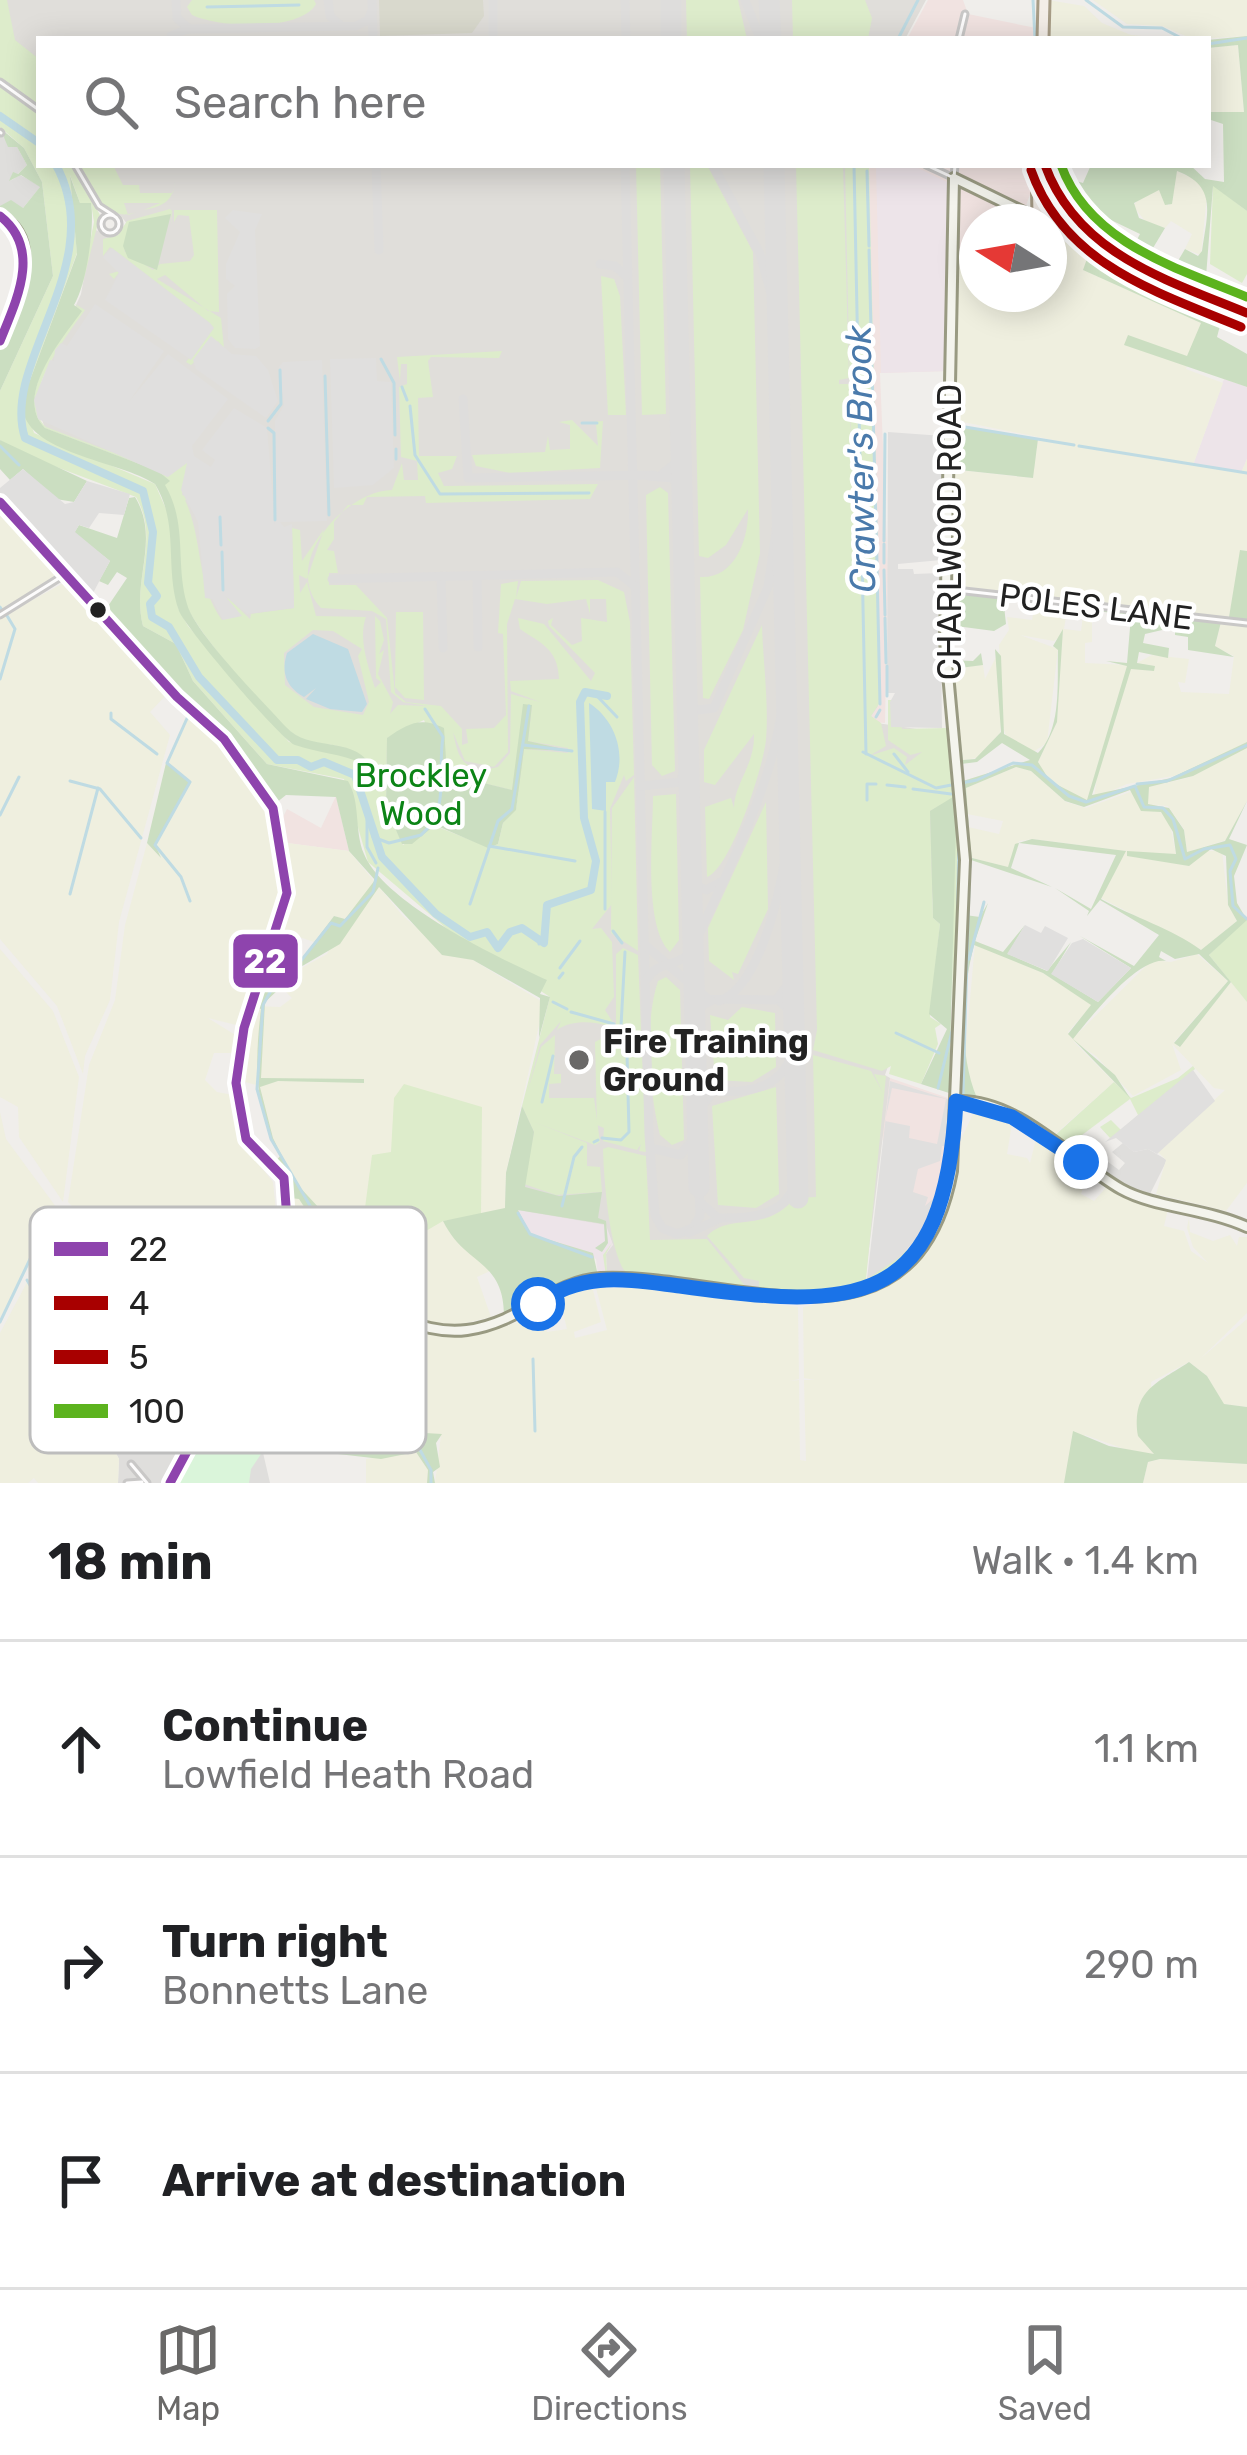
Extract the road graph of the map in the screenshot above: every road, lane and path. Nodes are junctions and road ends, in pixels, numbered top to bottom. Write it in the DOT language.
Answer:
graph roads {
  1 [pos="1042,0"];
  2 [pos="965,14"];
  3 [pos="960,36"];
  4 [pos="1040,36"];
  5 [pos="0,82"];
  6 [pos="36,108"];
  7 [pos="77,168"];
  8 [pos="933,168"];
  9 [pos="955,168"];
  10 [pos="1041,168"];
  11 [pos="1043,168"];
  12 [pos="955,178"];
  13 [pos="1060,202"];
  14 [pos="1009,204"];
  15 [pos="1039,204"];
  16 [pos="1041,204"];
  17 [pos="99,206"];
  18 [pos="112,215"];
  19 [pos="0,216"];
  20 [pos="101,223"];
  21 [pos="1067,227"];
  22 [pos="1247,316"];
  23 [pos="0,341"];
  24 [pos="0,502"];
  25 [pos="67,574"];
  26 [pos="946,589"];
  27 [pos="0,615"];
  28 [pos="1247,623"];
  29 [pos="956,1101"];
  30 [pos="288,1207"];
  31 [pos="1247,1227"];
  32 [pos="426,1328"];
  33 [pos="182,1453"];
  34 [pos="185,1455"];
  35 [pos="130,1464"];
  36 [pos="127,1483"];
  37 [pos="144,1483"];
  38 [pos="170,1483"];
  1 -- 4 [label="main road"];
  2 -- 3 [label="street"];
  5 -- 6 [label="street"];
  7 -- 17 [label="street"];
  8 -- 12 [label="street"];
  9 -- 12 [label="street"];
  10 -- 15 [label="main road"];
  11 -- 13 [label="main road"];
  12 -- 14 [label="street"];
  12 -- 26 [label="street, CHARLWOOD ROAD"];
  13 -- 16 [label="main road"];
  13 -- 22 [label="main road"];
  17 -- 18 [label="street"];
  17 -- 20 [label="street"];
  18 -- 20 [label="street"];
  18 -- 20 [label="street"];
  19 -- 23 [label="street"];
  21 -- 22 [label="main road"];
  24 -- 25 [label="street"];
  25 -- 27 [label="street"];
  25 -- 30 [label="street"];
  26 -- 28 [label="street, POLES LANE"];
  26 -- 29 [label="street, CHARLWOOD ROAD"];
  29 -- 31 [label="street"];
  29 -- 32 [label="street, CHARLWOOD ROAD"];
  33 -- 34 [label="street"];
  34 -- 38 [label="street"];
  35 -- 37 [label="street"];
  36 -- 37 [label="street"];
}
